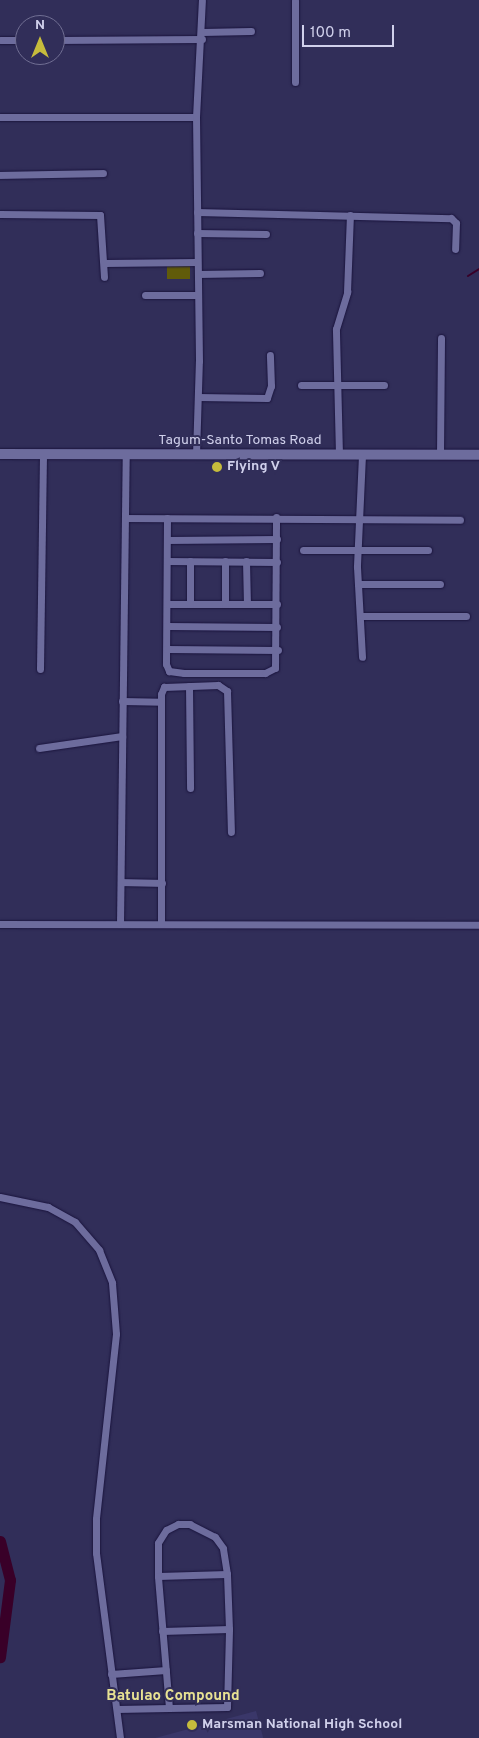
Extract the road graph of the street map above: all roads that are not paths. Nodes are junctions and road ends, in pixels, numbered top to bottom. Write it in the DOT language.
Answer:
graph roads {
  1 [pos="202,0"];
  2 [pos="295,0"];
  3 [pos="251,31"];
  4 [pos="202,36"];
  5 [pos="0,40"];
  6 [pos="15,40"];
  7 [pos="65,40"];
  8 [pos="295,82"];
  9 [pos="0,117"];
  10 [pos="196,117"];
  11 [pos="103,173"];
  12 [pos="0,175"];
  13 [pos="198,212"];
  14 [pos="0,214"];
  15 [pos="350,215"];
  16 [pos="197,233"];
  17 [pos="266,234"];
  18 [pos="455,249"];
  19 [pos="197,262"];
  20 [pos="104,263"];
  21 [pos="260,273"];
  22 [pos="198,274"];
  23 [pos="104,277"];
  24 [pos="145,295"];
  25 [pos="198,295"];
  26 [pos="441,338"];
  27 [pos="270,355"];
  28 [pos="301,385"];
  29 [pos="339,385"];
  30 [pos="384,385"];
  31 [pos="198,397"];
  32 [pos="0,454"];
  33 [pos="43,454"];
  34 [pos="126,454"];
  35 [pos="196,454"];
  36 [pos="340,455"];
  37 [pos="362,455"];
  38 [pos="440,455"];
  39 [pos="479,455"];
  40 [pos="276,517"];
  41 [pos="125,518"];
  42 [pos="167,518"];
  43 [pos="360,520"];
  44 [pos="460,520"];
  45 [pos="277,539"];
  46 [pos="167,540"];
  47 [pos="303,550"];
  48 [pos="358,550"];
  49 [pos="428,550"];
  50 [pos="167,561"];
  51 [pos="190,561"];
  52 [pos="225,561"];
  53 [pos="246,561"];
  54 [pos="277,562"];
  55 [pos="358,584"];
  56 [pos="440,584"];
  57 [pos="166,604"];
  58 [pos="190,604"];
  59 [pos="225,604"];
  60 [pos="247,604"];
  61 [pos="277,604"];
  62 [pos="361,616"];
  63 [pos="466,616"];
  64 [pos="167,626"];
  65 [pos="277,628"];
  66 [pos="167,648"];
  67 [pos="278,650"];
  68 [pos="362,656"];
  69 [pos="40,669"];
  70 [pos="190,686"];
  71 [pos="122,701"];
  72 [pos="161,702"];
  73 [pos="122,736"];
  74 [pos="39,748"];
  75 [pos="190,788"];
  76 [pos="231,832"];
  77 [pos="122,882"];
  78 [pos="162,883"];
  79 [pos="0,924"];
  80 [pos="120,924"];
  81 [pos="161,924"];
  82 [pos="479,925"];
  83 [pos="0,1197"];
  84 [pos="227,1574"];
  85 [pos="158,1576"];
  86 [pos="229,1629"];
  87 [pos="162,1631"];
  88 [pos="166,1670"];
  89 [pos="112,1674"];
  90 [pos="169,1708"];
  91 [pos="117,1709"];
  92 [pos="120,1738"];
  1 -- 4 [label="street"];
  2 -- 8 [label="street"];
  3 -- 4 [label="street"];
  4 -- 7 [label="street"];
  4 -- 10 [label="street"];
  5 -- 6 [label="street"];
  9 -- 10 [label="street"];
  10 -- 13 [label="street"];
  11 -- 12 [label="street"];
  13 -- 15 [label="street"];
  13 -- 16 [label="street"];
  14 -- 20 [label="street"];
  15 -- 18 [label="street"];
  15 -- 29 [label="street"];
  16 -- 17 [label="street"];
  16 -- 19 [label="street"];
  19 -- 20 [label="street"];
  19 -- 22 [label="street"];
  20 -- 23 [label="street"];
  21 -- 22 [label="street"];
  22 -- 25 [label="street"];
  24 -- 25 [label="street"];
  25 -- 31 [label="street"];
  26 -- 38 [label="street"];
  27 -- 31 [label="street"];
  28 -- 29 [label="street"];
  29 -- 30 [label="street"];
  29 -- 36 [label="street"];
  31 -- 35 [label="street"];
  32 -- 33 [label="main road, Tagum-Santo Tomas Road"];
  33 -- 34 [label="main road, Tagum-Santo Tomas Road"];
  33 -- 69 [label="street"];
  34 -- 35 [label="main road, Tagum-Santo Tomas Road"];
  34 -- 41 [label="street"];
  35 -- 36 [label="main road, Tagum-Santo Tomas Road"];
  36 -- 37 [label="main road, Tagum-Santo Tomas Road"];
  37 -- 38 [label="main road, Tagum-Santo Tomas Road"];
  37 -- 43 [label="street"];
  38 -- 39 [label="main road, Tagum-Santo Tomas Road"];
  40 -- 42 [label="street"];
  40 -- 43 [label="street"];
  40 -- 45 [label="street"];
  41 -- 42 [label="street"];
  41 -- 71 [label="street"];
  42 -- 46 [label="street"];
  43 -- 44 [label="street"];
  43 -- 48 [label="street"];
  45 -- 46 [label="street"];
  45 -- 54 [label="street"];
  46 -- 50 [label="street"];
  47 -- 48 [label="street"];
  48 -- 49 [label="street"];
  48 -- 55 [label="street"];
  50 -- 51 [label="street"];
  50 -- 57 [label="street"];
  51 -- 52 [label="street"];
  51 -- 58 [label="street"];
  52 -- 53 [label="street"];
  52 -- 59 [label="street"];
  53 -- 54 [label="street"];
  53 -- 60 [label="street"];
  54 -- 61 [label="street"];
  55 -- 56 [label="street"];
  55 -- 62 [label="street"];
  57 -- 58 [label="street"];
  57 -- 64 [label="street"];
  58 -- 59 [label="street"];
  59 -- 60 [label="street"];
  60 -- 61 [label="street"];
  61 -- 65 [label="street"];
  62 -- 63 [label="street"];
  62 -- 68 [label="street"];
  64 -- 65 [label="street"];
  64 -- 66 [label="street"];
  65 -- 67 [label="street"];
  66 -- 67 [label="street"];
  66 -- 67 [label="street"];
  70 -- 72 [label="street"];
  70 -- 75 [label="street"];
  70 -- 76 [label="street"];
  71 -- 72 [label="street"];
  71 -- 73 [label="street"];
  72 -- 78 [label="street"];
  73 -- 74 [label="street"];
  73 -- 77 [label="street"];
  77 -- 78 [label="street"];
  77 -- 80 [label="street"];
  78 -- 81 [label="street"];
  79 -- 80 [label="street"];
  80 -- 81 [label="street"];
  81 -- 82 [label="street"];
  83 -- 89 [label="street"];
  84 -- 85 [label="street"];
  84 -- 85 [label="street"];
  84 -- 86 [label="street"];
  85 -- 87 [label="street"];
  86 -- 87 [label="street"];
  86 -- 90 [label="street"];
  87 -- 88 [label="street"];
  88 -- 89 [label="street"];
  88 -- 90 [label="street"];
  89 -- 91 [label="street"];
  90 -- 91 [label="street"];
  91 -- 92 [label="street"];
}
